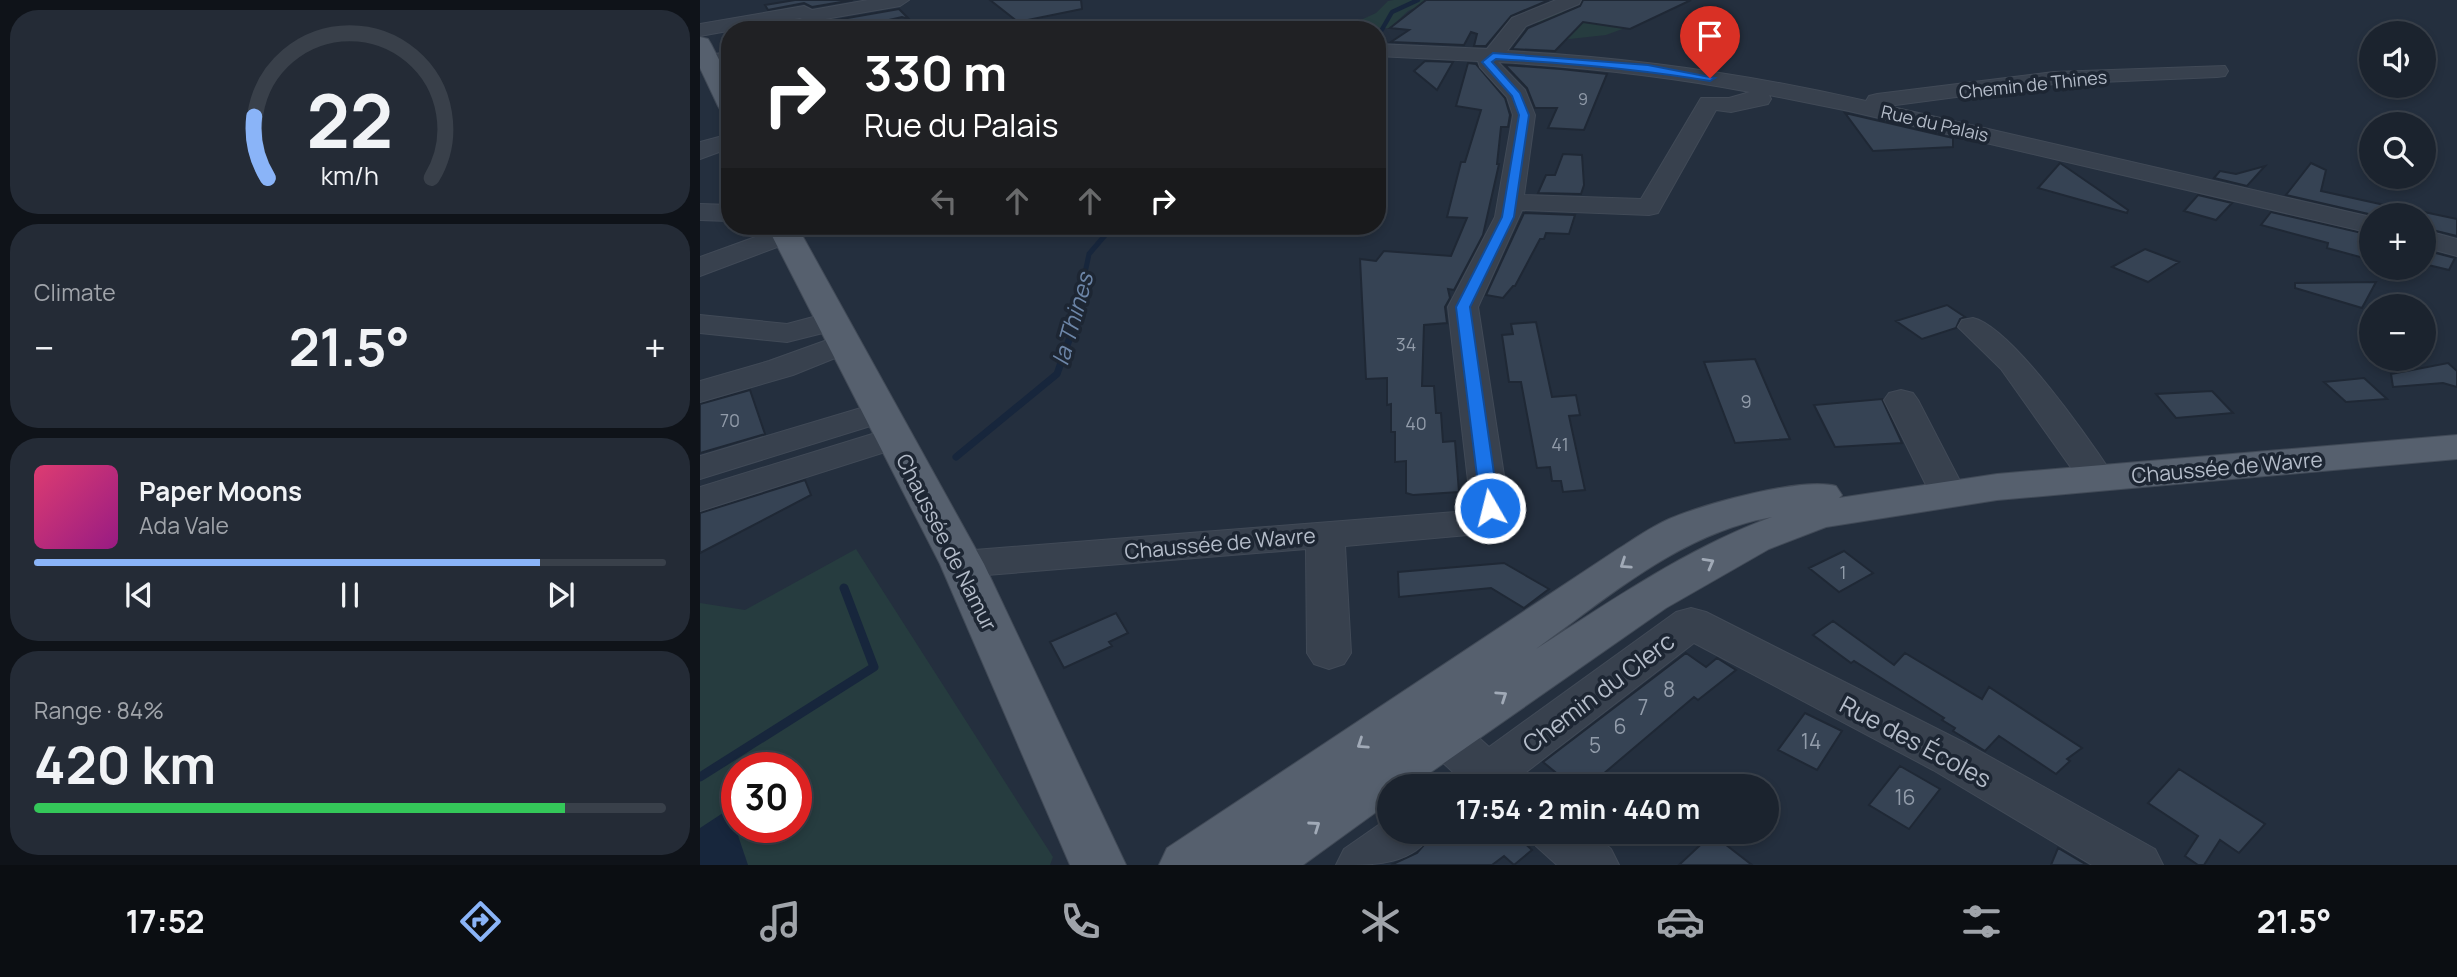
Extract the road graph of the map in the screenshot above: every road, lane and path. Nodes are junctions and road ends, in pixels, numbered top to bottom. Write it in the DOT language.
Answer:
graph roads {
  1 [pos="783,0"];
  2 [pos="900,0"];
  3 [pos="1572,0"];
  4 [pos="757,20"];
  5 [pos="751,21"];
  6 [pos="721,26"];
  7 [pos="700,30"];
  8 [pos="721,46"];
  9 [pos="1386,51"];
  10 [pos="1484,58"];
  11 [pos="707,59"];
  12 [pos="2217,71"];
  13 [pos="721,88"];
  14 [pos="1811,98"];
  15 [pos="1849,104"];
  16 [pos="721,143"];
  17 [pos="700,152"];
  18 [pos="1511,202"];
  19 [pos="700,212"];
  20 [pos="721,213"];
  21 [pos="2359,222"];
  22 [pos="773,235"];
  23 [pos="787,235"];
  24 [pos="2436,242"];
  25 [pos="2457,248"];
  26 [pos="700,267"];
  27 [pos="700,324"];
  28 [pos="1973,327"];
  29 [pos="838,332"];
  30 [pos="700,392"];
  31 [pos="1901,400"];
  32 [pos="888,425"];
  33 [pos="2457,447"];
  34 [pos="700,468"];
  35 [pos="2097,478"];
  36 [pos="1943,483"];
  37 [pos="1997,487"];
  38 [pos="700,499"];
  39 [pos="1813,506"];
  40 [pos="1325,535"];
  41 [pos="962,564"];
  42 [pos="1691,623"];
  43 [pos="1329,653"];
  44 [pos="1430,720"];
  45 [pos="1480,774"];
  46 [pos="1497,774"];
  47 [pos="1391,844"];
  48 [pos="1569,844"];
  49 [pos="1098,865"];
  50 [pos="1187,865"];
  51 [pos="1259,865"];
  52 [pos="1362,865"];
  53 [pos="1593,865"];
  54 [pos="2137,865"];
  1 -- 4 [label="street"];
  2 -- 4 [label="street"];
  3 -- 10 [label="street"];
  4 -- 5 [label="street"];
  6 -- 7 [label="street"];
  8 -- 11 [label="street"];
  9 -- 10 [label="street, Rue du Palais"];
  10 -- 14 [label="street, Rue du Palais"];
  10 -- 18 [label="street"];
  11 -- 13 [label="main road"];
  12 -- 15 [label="street, Chemin de Thines"];
  14 -- 15 [label="street, Rue du Palais"];
  14 -- 18 [label="street"];
  15 -- 21 [label="street, Rue du Palais"];
  16 -- 17 [label="street"];
  18 -- 40 [label="street, Chaussée de Wavre"];
  19 -- 20 [label="street"];
  22 -- 26 [label="street"];
  23 -- 29 [label="main road, Chaussée de Namur"];
  24 -- 25 [label="street"];
  27 -- 29 [label="street"];
  28 -- 35 [label="street"];
  29 -- 30 [label="street"];
  29 -- 32 [label="main road, Chaussée de Namur"];
  31 -- 36 [label="street"];
  32 -- 34 [label="street"];
  32 -- 38 [label="street"];
  32 -- 41 [label="main road, Chaussée de Namur"];
  33 -- 35 [label="main road, Chaussée de Wavre"];
  35 -- 37 [label="main road, Chaussée de Wavre"];
  36 -- 37 [label="main road"];
  36 -- 39 [label="main road"];
  37 -- 39 [label="main road"];
  39 -- 44 [label="main road"];
  40 -- 41 [label="street, Chaussée de Wavre"];
  40 -- 43 [label="street"];
  41 -- 49 [label="main road, Chaussée de Namur"];
  42 -- 46 [label="street, Chemin du Clerc"];
  42 -- 54 [label="street, Rue des Écoles"];
  44 -- 45 [label="street"];
  44 -- 50 [label="main road, one-way"];
  51 -- 44 [label="main road, one-way"];
  47 -- 52 [label="street"];
  48 -- 53 [label="street"];
}
